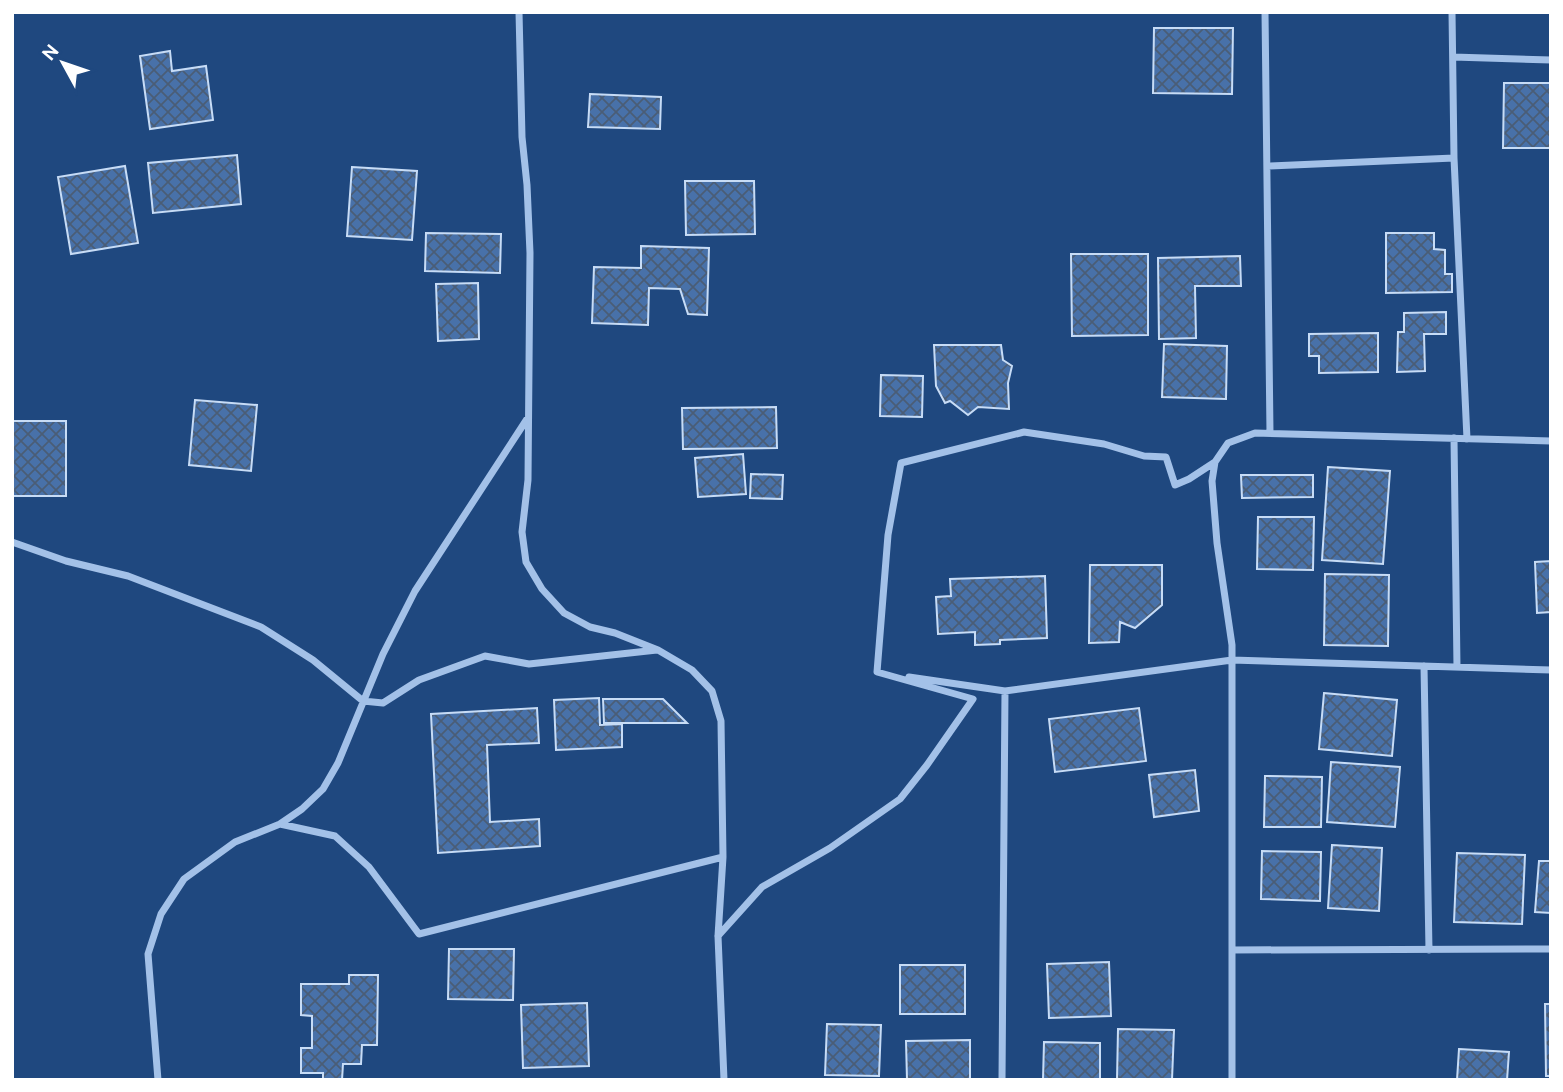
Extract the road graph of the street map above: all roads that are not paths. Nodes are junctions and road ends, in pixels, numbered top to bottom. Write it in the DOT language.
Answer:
graph roads {
  1 [pos="519,12"];
  2 [pos="1265,12"];
  3 [pos="1452,12"];
  4 [pos="1452,57"];
  5 [pos="1551,61"];
  6 [pos="1454,158"];
  7 [pos="1268,166"];
  8 [pos="527,419"];
  9 [pos="1270,433"];
  10 [pos="1454,438"];
  11 [pos="1467,439"];
  12 [pos="1551,441"];
  13 [pos="1215,462"];
  14 [pos="12,542"];
  15 [pos="657,650"];
  16 [pos="1232,660"];
  17 [pos="1424,666"];
  18 [pos="1457,667"];
  19 [pos="1551,670"];
  20 [pos="877,672"];
  21 [pos="1004,691"];
  22 [pos="363,701"];
  23 [pos="280,824"];
  24 [pos="723,857"];
  25 [pos="718,936"];
  26 [pos="1551,949"];
  27 [pos="1232,950"];
  28 [pos="1429,950"];
  29 [pos="158,1080"];
  30 [pos="724,1080"];
  31 [pos="1002,1080"];
  32 [pos="1233,1080"];
  1 -- 8 [label="street"];
  2 -- 7 [label="street"];
  3 -- 4 [label="street"];
  4 -- 5 [label="street"];
  4 -- 6 [label="street"];
  6 -- 7 [label="street"];
  6 -- 11 [label="street"];
  7 -- 9 [label="street"];
  8 -- 15 [label="street"];
  8 -- 22 [label="street"];
  9 -- 10 [label="street"];
  9 -- 13 [label="street"];
  10 -- 11 [label="street"];
  10 -- 18 [label="street"];
  11 -- 12 [label="street"];
  13 -- 16 [label="street"];
  13 -- 20 [label="street"];
  14 -- 22 [label="street"];
  15 -- 22 [label="street"];
  15 -- 24 [label="street"];
  16 -- 17 [label="street"];
  16 -- 21 [label="street"];
  16 -- 27 [label="street"];
  17 -- 18 [label="street"];
  17 -- 28 [label="street"];
  18 -- 19 [label="street"];
  20 -- 21 [label="street"];
  20 -- 25 [label="street"];
  21 -- 31 [label="street"];
  22 -- 23 [label="street"];
  23 -- 24 [label="street"];
  23 -- 29 [label="street"];
  24 -- 25 [label="street"];
  25 -- 30 [label="street"];
  26 -- 28 [label="street"];
  27 -- 28 [label="street"];
  27 -- 32 [label="street"];
}
